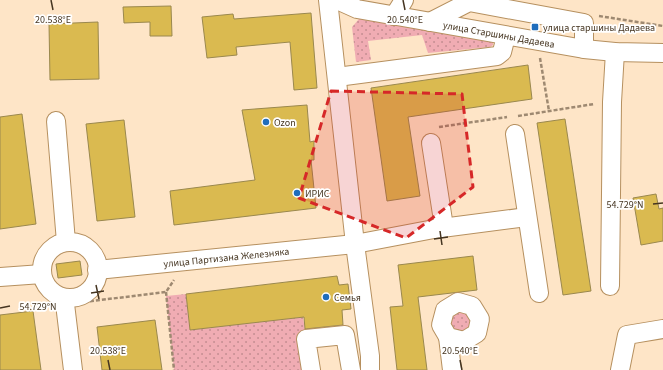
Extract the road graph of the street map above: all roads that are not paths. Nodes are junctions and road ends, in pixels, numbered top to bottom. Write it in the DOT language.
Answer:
graph roads {
  1 [pos="328,0"];
  2 [pos="337,0"];
  3 [pos="404,0"];
  4 [pos="394,16"];
  5 [pos="430,22"];
  6 [pos="506,36"];
  7 [pos="584,49"];
  8 [pos="615,52"];
  9 [pos="663,53"];
  10 [pos="337,77"];
  11 [pos="56,121"];
  12 [pos="515,134"];
  13 [pos="431,143"];
  14 [pos="527,217"];
  15 [pos="444,227"];
  16 [pos="66,242"];
  17 [pos="355,244"];
  18 [pos="97,270"];
  19 [pos="42,274"];
  20 [pos="0,277"];
  21 [pos="610,286"];
  22 [pos="539,293"];
  23 [pos="66,301"];
  24 [pos="663,329"];
  25 [pos="448,337"];
  26 [pos="369,348"];
  27 [pos="348,351"];
  28 [pos="73,370"];
  29 [pos="311,370"];
  30 [pos="351,370"];
  31 [pos="370,370"];
  32 [pos="452,370"];
  33 [pos="620,370"];
  1 -- 10 [label="street"];
  2 -- 4 [label="street, улица Старшины Дадаева"];
  3 -- 4 [label="street"];
  4 -- 5 [label="street, улица Старшины Дадаева"];
  5 -- 6 [label="street, улица Старшины Дадаева"];
  5 -- 7 [label="street"];
  6 -- 7 [label="street, улица Старшины Дадаева"];
  6 -- 10 [label="street"];
  7 -- 8 [label="street, улица Старшины Дадаева"];
  8 -- 9 [label="street, улица Старшины Дадаева"];
  8 -- 21 [label="street"];
  10 -- 17 [label="street"];
  11 -- 16 [label="street"];
  12 -- 14 [label="street"];
  13 -- 15 [label="street"];
  14 -- 15 [label="street, улица Партизана Железняка"];
  14 -- 22 [label="street"];
  15 -- 17 [label="street, улица Партизана Железняка"];
  16 -- 18 [label="street"];
  16 -- 19 [label="street"];
  17 -- 18 [label="street, улица Партизана Железняка"];
  17 -- 26 [label="street"];
  18 -- 23 [label="street"];
  19 -- 20 [label="street"];
  19 -- 23 [label="street"];
  23 -- 28 [label="street"];
  24 -- 33 [label="street"];
  25 -- 32 [label="street"];
  26 -- 27 [label="street"];
  26 -- 31 [label="street"];
  27 -- 29 [label="street"];
  27 -- 30 [label="street"];
}
